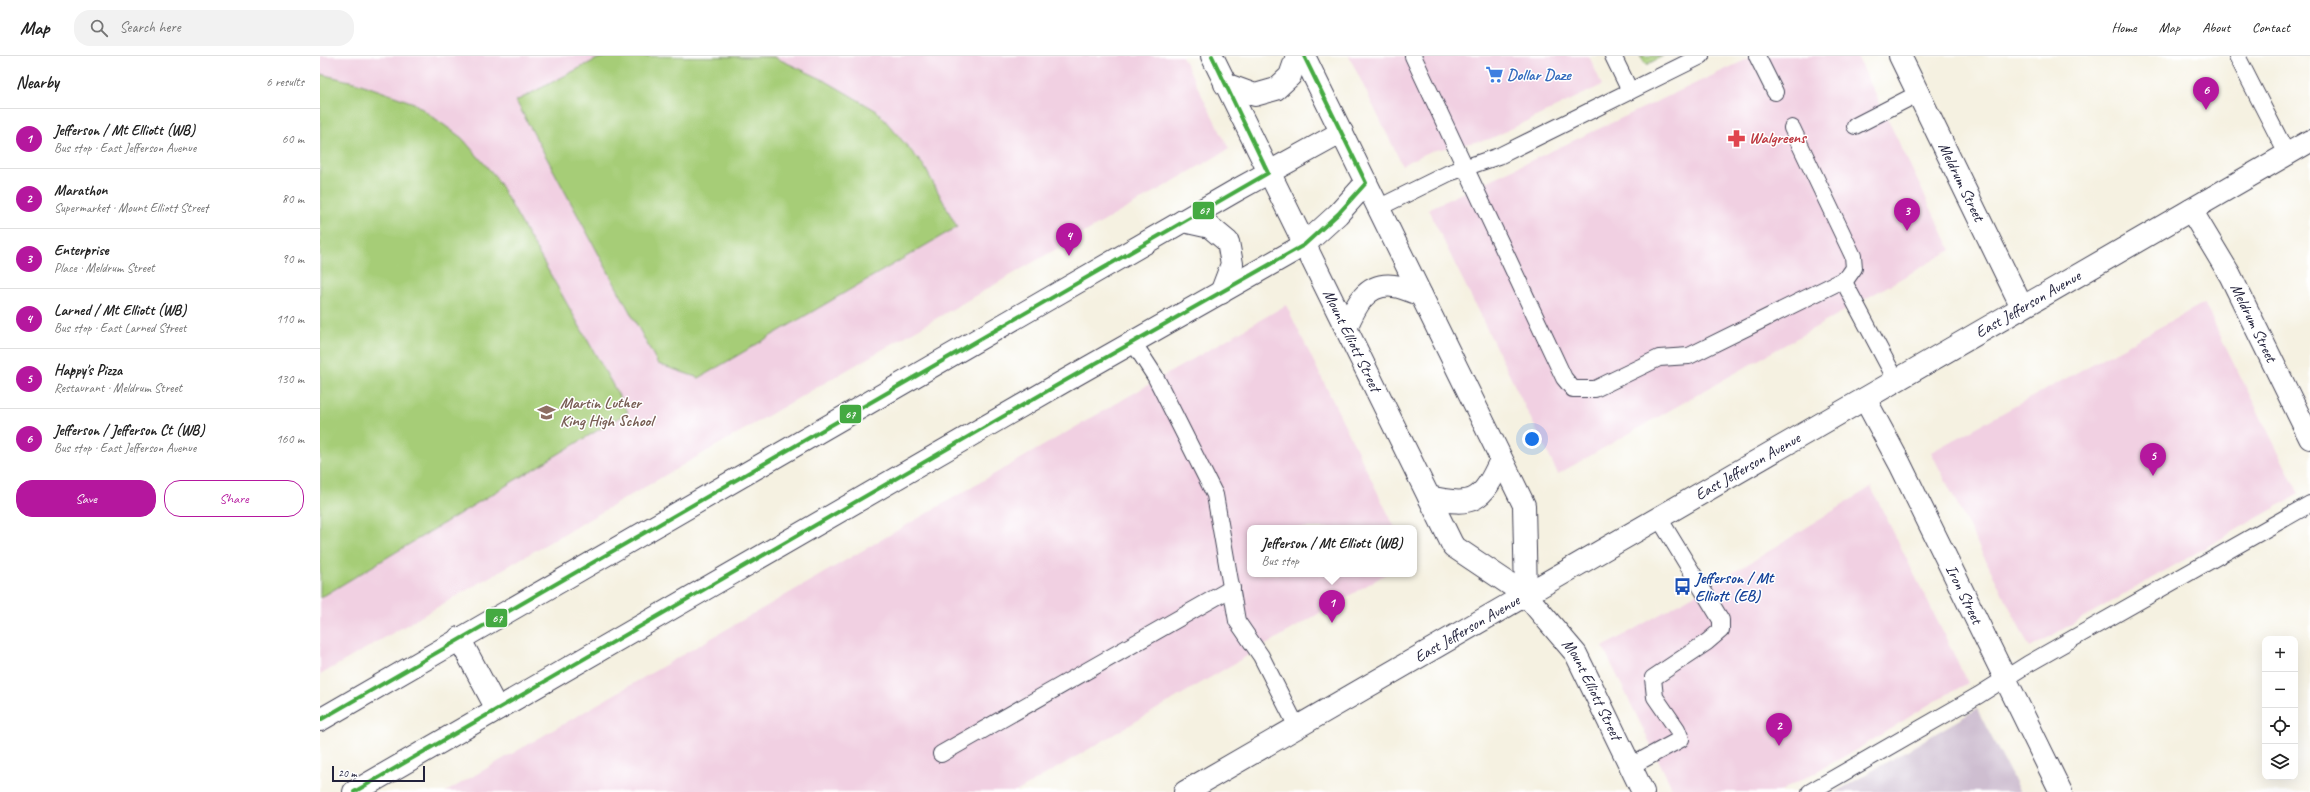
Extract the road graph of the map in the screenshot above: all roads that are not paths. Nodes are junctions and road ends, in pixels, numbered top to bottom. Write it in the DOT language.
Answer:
graph roads {
  1 [pos="1212,56"];
  2 [pos="1296,56"];
  3 [pos="1304,56"];
  4 [pos="1413,56"];
  5 [pos="1614,56"];
  6 [pos="1701,56"];
  7 [pos="1757,56"];
  8 [pos="1900,56"];
  9 [pos="2237,56"];
  10 [pos="1225,84"];
  11 [pos="1630,91"];
  12 [pos="1775,92"];
  13 [pos="1919,93"];
  14 [pos="1855,126"];
  15 [pos="1792,128"];
  16 [pos="1342,132"];
  17 [pos="2310,141"];
  18 [pos="2287,154"];
  19 [pos="1466,167"];
  20 [pos="1268,173"];
  21 [pos="1366,183"];
  22 [pos="1378,208"];
  23 [pos="2191,210"];
  24 [pos="1183,221"];
  25 [pos="1304,245"];
  26 [pos="1843,280"];
  27 [pos="1221,293"];
  28 [pos="1421,295"];
  29 [pos="2022,307"];
  30 [pos="1346,328"];
  31 [pos="1134,342"];
  32 [pos="1896,380"];
  33 [pos="1865,399"];
  34 [pos="2310,438"];
  35 [pos="1501,460"];
  36 [pos="1428,497"];
  37 [pos="2310,504"];
  38 [pos="1659,518"];
  39 [pos="1232,588"];
  40 [pos="1526,595"];
  41 [pos="459,638"];
  42 [pos="2006,678"];
  43 [pos="497,709"];
  44 [pos="320,720"];
  45 [pos="1297,727"];
  46 [pos="941,754"];
  47 [pos="1631,766"];
  48 [pos="354,792"];
  49 [pos="1185,792"];
  50 [pos="1644,792"];
  51 [pos="1810,792"];
  52 [pos="2061,792"];
  1 -- 10 [label="street, Mount Elliott Street"];
  2 -- 10 [label="street"];
  3 -- 16 [label="street"];
  4 -- 19 [label="lane"];
  5 -- 11 [label="lane"];
  6 -- 11 [label="lane"];
  7 -- 12 [label="lane"];
  8 -- 13 [label="street, Meldrum Street"];
  9 -- 18 [label="lane"];
  10 -- 20 [label="street, Mount Elliott Street"];
  11 -- 19 [label="lane"];
  13 -- 14 [label="lane"];
  13 -- 29 [label="street, Meldrum Street"];
  15 -- 26 [label="lane"];
  16 -- 20 [label="street"];
  16 -- 21 [label="street"];
  17 -- 18 [label="street, East Jefferson Avenue"];
  18 -- 23 [label="street, East Jefferson Avenue"];
  19 -- 22 [label="lane"];
  19 -- 26 [label="lane"];
  20 -- 24 [label="street"];
  20 -- 25 [label="street, Mount Elliott Street"];
  21 -- 22 [label="street"];
  21 -- 25 [label="street"];
  22 -- 28 [label="street"];
  23 -- 29 [label="street, East Jefferson Avenue"];
  23 -- 34 [label="street, Meldrum Street"];
  24 -- 27 [label="street"];
  24 -- 41 [label="street"];
  25 -- 27 [label="street"];
  25 -- 30 [label="street, Mount Elliott Street"];
  26 -- 32 [label="lane"];
  27 -- 31 [label="street"];
  28 -- 30 [label="street"];
  28 -- 35 [label="street"];
  29 -- 32 [label="street, East Jefferson Avenue"];
  30 -- 36 [label="street, Mount Elliott Street"];
  31 -- 39 [label="lane"];
  31 -- 43 [label="street"];
  32 -- 33 [label="street, East Jefferson Avenue"];
  33 -- 38 [label="street, East Jefferson Avenue"];
  33 -- 42 [label="street, Iron Street"];
  35 -- 36 [label="street"];
  35 -- 40 [label="street"];
  36 -- 40 [label="street, Mount Elliott Street"];
  37 -- 42 [label="lane"];
  38 -- 40 [label="street, East Jefferson Avenue"];
  38 -- 47 [label="lane"];
  39 -- 45 [label="lane"];
  39 -- 46 [label="lane"];
  40 -- 45 [label="street, East Jefferson Avenue"];
  40 -- 47 [label="street, Mount Elliott Street"];
  41 -- 43 [label="street"];
  41 -- 44 [label="street"];
  42 -- 51 [label="lane"];
  42 -- 52 [label="street, Iron Street"];
  43 -- 48 [label="street"];
  45 -- 49 [label="street, East Jefferson Avenue"];
  47 -- 50 [label="street, Mount Elliott Street"];
}
